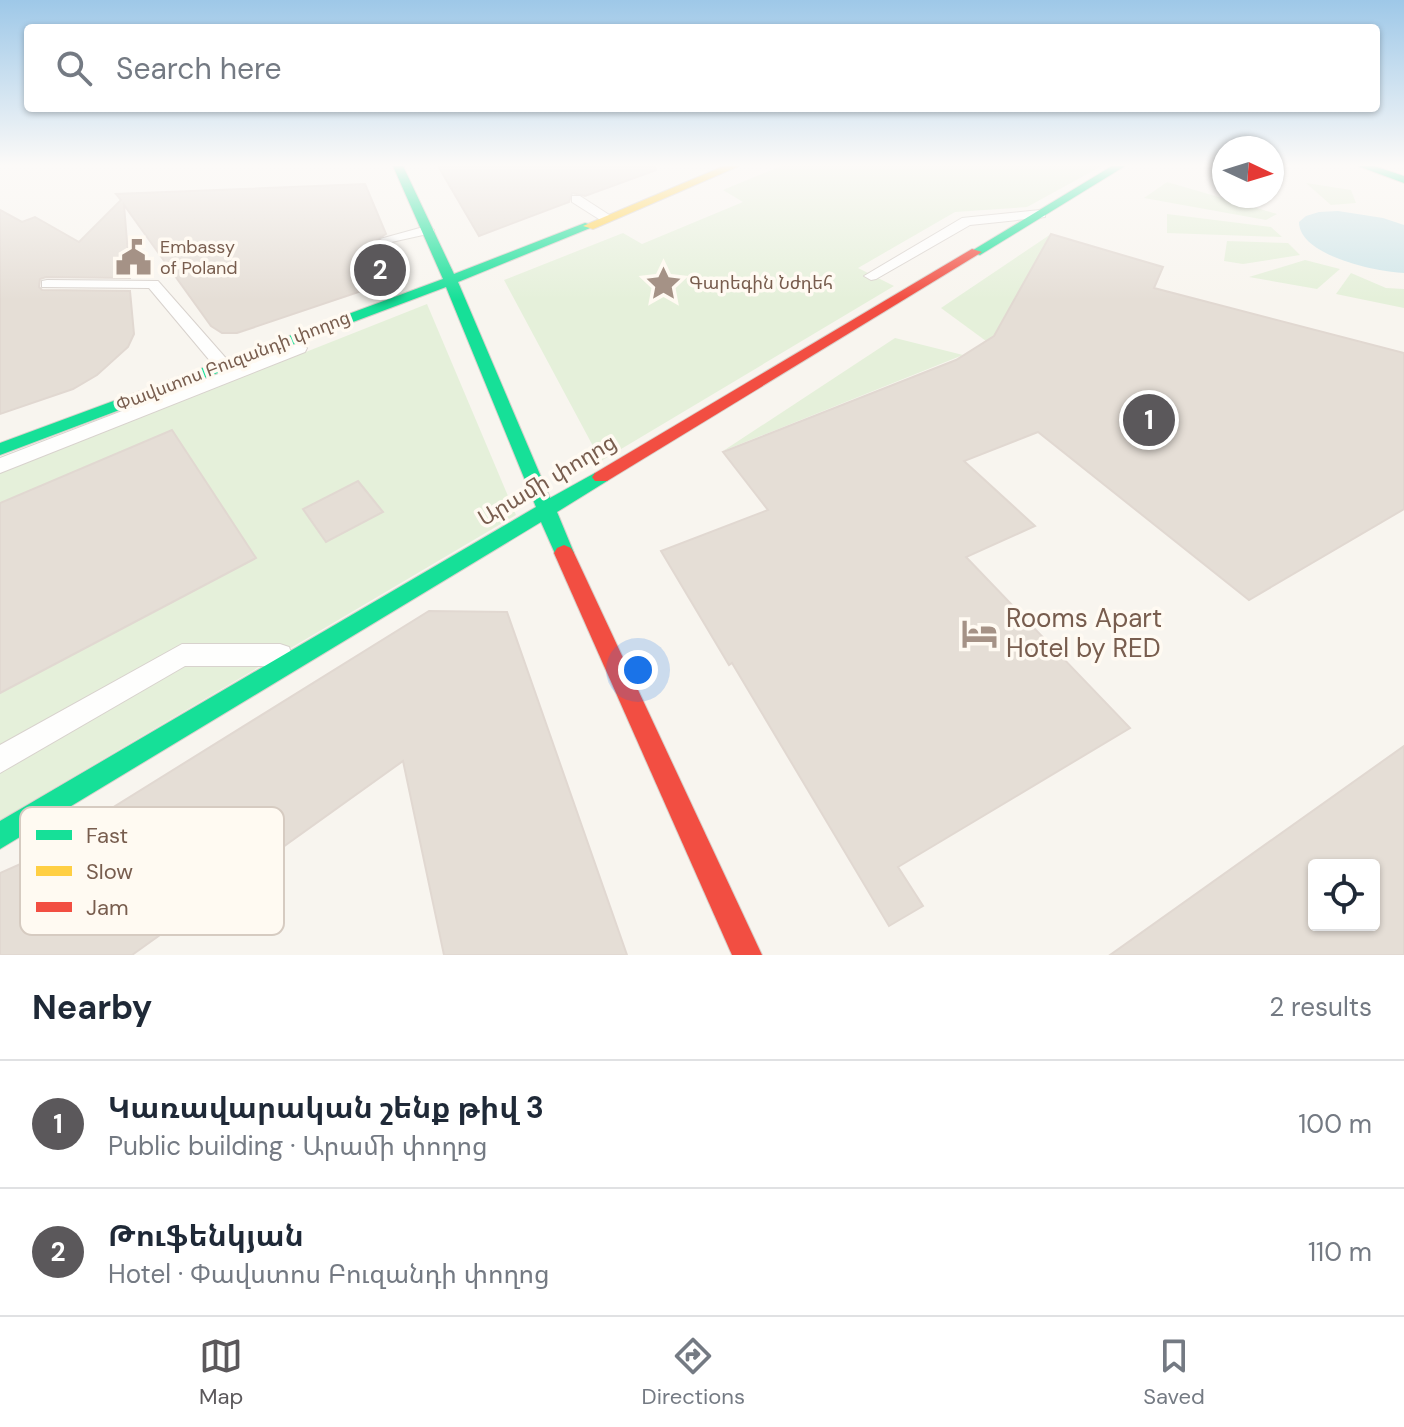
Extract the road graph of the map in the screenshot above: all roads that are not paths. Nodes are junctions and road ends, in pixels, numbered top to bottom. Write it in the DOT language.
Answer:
graph roads {
  1 [pos="418,211"];
  2 [pos="595,211"];
  3 [pos="625,211"];
  4 [pos="1046,211"];
  5 [pos="1040,214"];
  6 [pos="607,218"];
  7 [pos="427,230"];
  8 [pos="387,239"];
  9 [pos="451,282"];
  10 [pos="47,284"];
  11 [pos="920,285"];
  12 [pos="371,309"];
  13 [pos="222,364"];
  14 [pos="0,449"];
  15 [pos="0,466"];
  16 [pos="545,511"];
  17 [pos="299,655"];
  18 [pos="0,760"];
  19 [pos="48,807"];
  20 [pos="20,824"];
  21 [pos="0,836"];
  22 [pos="747,955"];
  1 -- 7 [label="street"];
  2 -- 6 [label="lane"];
  3 -- 6 [label="street, Փավստոս Բուզանդի փողոց"];
  4 -- 5 [label="street, Արամի փողոց"];
  5 -- 11 [label="street, Արամի փողոց"];
  5 -- 11 [label="lane"];
  6 -- 9 [label="street, Փավստոս Բուզանդի փողոց"];
  7 -- 8 [label="lane"];
  7 -- 9 [label="street"];
  9 -- 12 [label="street, Փավստոս Բուզանդի փողոց"];
  9 -- 16 [label="street"];
  10 -- 13 [label="lane"];
  11 -- 16 [label="street, Արամի փողոց"];
  12 -- 13 [label="street, Փավստոս Բուզանդի փողոց"];
  12 -- 15 [label="lane"];
  13 -- 14 [label="street, Փավստոս Բուզանդի փողոց"];
  16 -- 17 [label="street, Արամի փողոց"];
  16 -- 22 [label="street"];
  17 -- 18 [label="lane"];
  17 -- 19 [label="street, Արամի փողոց"];
  20 -- 21 [label="street, Արամի փողոց"];
}
